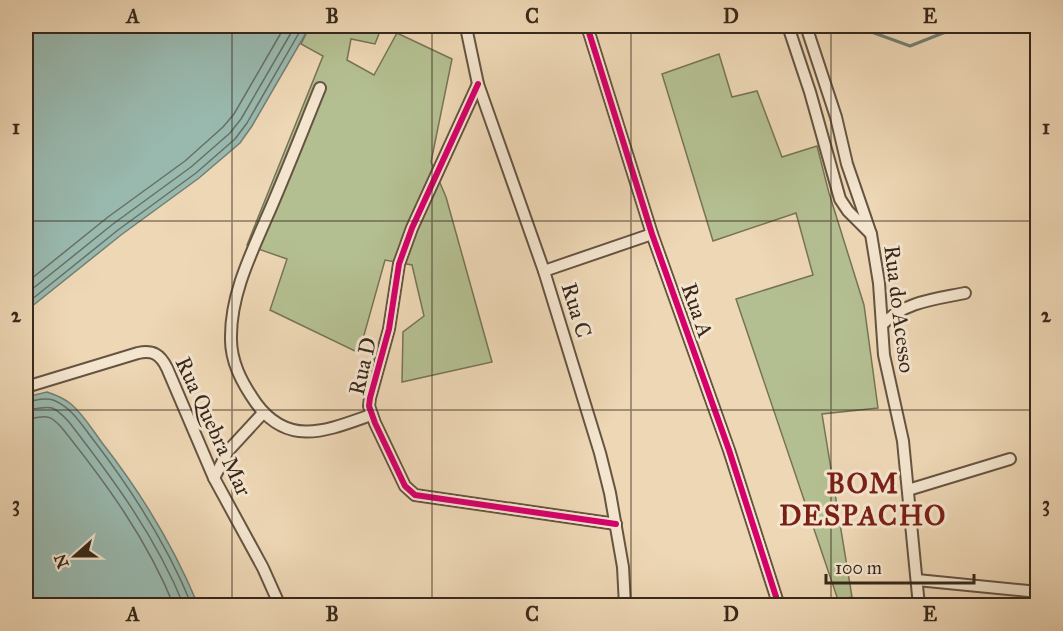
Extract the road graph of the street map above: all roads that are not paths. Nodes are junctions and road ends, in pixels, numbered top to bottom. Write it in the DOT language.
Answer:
graph roads {
  1 [pos="587,26"];
  2 [pos="788,26"];
  3 [pos="806,26"];
  4 [pos="1036,26"];
  5 [pos="467,32"];
  6 [pos="1038,49"];
  7 [pos="823,74"];
  8 [pos="806,80"];
  9 [pos="478,84"];
  10 [pos="320,88"];
  11 [pos="652,234"];
  12 [pos="871,234"];
  13 [pos="544,271"];
  14 [pos="965,293"];
  15 [pos="882,325"];
  16 [pos="26,387"];
  17 [pos="263,413"];
  18 [pos="371,415"];
  19 [pos="1010,459"];
  20 [pos="214,478"];
  21 [pos="908,490"];
  22 [pos="616,524"];
  23 [pos="917,580"];
  24 [pos="1038,592"];
  25 [pos="280,606"];
  26 [pos="625,606"];
  27 [pos="779,606"];
  28 [pos="919,606"];
  1 -- 11 [label="street, Rua A"];
  2 -- 8 [label="street"];
  3 -- 7 [label="street, Rua do Acesso"];
  4 -- 6 [label="street"];
  5 -- 9 [label="street, Rua C"];
  7 -- 8 [label="street"];
  7 -- 12 [label="street, Rua do Acesso"];
  8 -- 12 [label="street"];
  9 -- 13 [label="street, Rua C"];
  9 -- 18 [label="street, Rua D"];
  10 -- 17 [label="street"];
  11 -- 13 [label="street"];
  11 -- 27 [label="street, Rua A"];
  12 -- 15 [label="street, Rua do Acesso"];
  13 -- 22 [label="street, Rua C"];
  14 -- 15 [label="street"];
  15 -- 21 [label="street, Rua do Acesso"];
  16 -- 20 [label="street, Rua Quebra Mar"];
  17 -- 18 [label="street"];
  17 -- 20 [label="street"];
  18 -- 22 [label="street, Rua D"];
  19 -- 21 [label="street"];
  20 -- 25 [label="street, Rua Quebra Mar"];
  21 -- 23 [label="street, Rua do Acesso"];
  22 -- 26 [label="street, Rua C"];
  23 -- 24 [label="street"];
  23 -- 28 [label="street, Rua do Acesso"];
}
